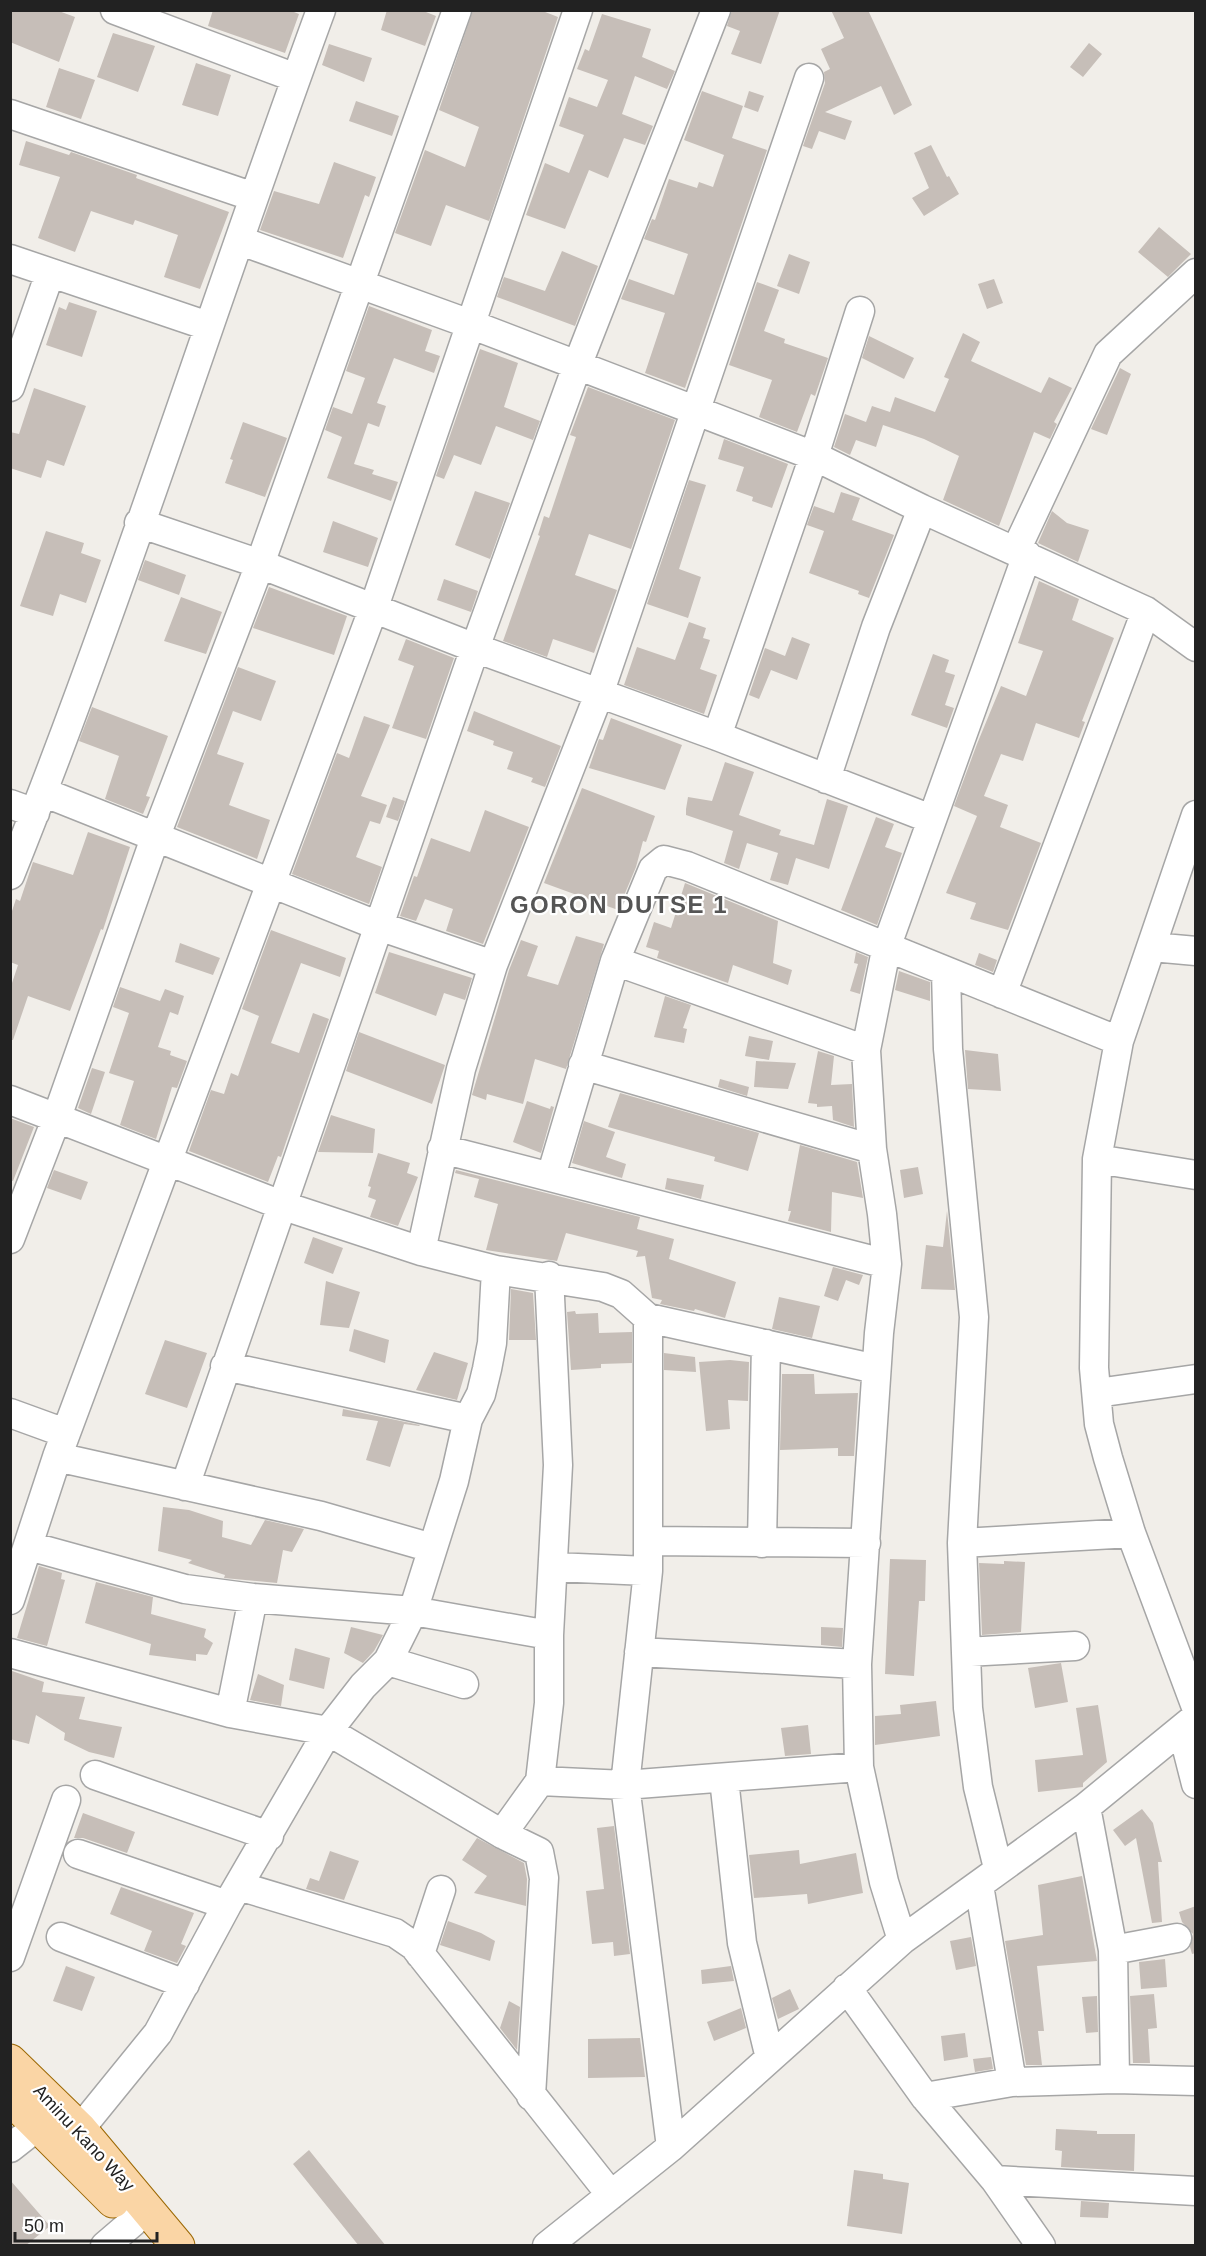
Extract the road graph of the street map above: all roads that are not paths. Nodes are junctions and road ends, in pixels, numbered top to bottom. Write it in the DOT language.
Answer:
graph roads {
  1 [pos="115,10"];
  2 [pos="321,10"];
  3 [pos="456,10"];
  4 [pos="578,10"];
  5 [pos="716,10"];
  6 [pos="296,78"];
  7 [pos="809,78"];
  8 [pos="10,114"];
  9 [pos="254,197"];
  10 [pos="241,241"];
  11 [pos="10,259"];
  12 [pos="50,273"];
  13 [pos="1196,273"];
  14 [pos="359,285"];
  15 [pos="860,311"];
  16 [pos="470,324"];
  17 [pos="208,326"];
  18 [pos="577,366"];
  19 [pos="10,387"];
  20 [pos="698,411"];
  21 [pos="814,456"];
  22 [pos="922,509"];
  23 [pos="139,523"];
  24 [pos="1022,553"];
  25 [pos="260,564"];
  26 [pos="374,607"];
  27 [pos="1146,611"];
  28 [pos="1196,647"];
  29 [pos="475,648"];
  30 [pos="599,694"];
  31 [pos="717,736"];
  32 [pos="826,779"];
  33 [pos="30,803"];
  34 [pos="1196,815"];
  35 [pos="931,819"];
  36 [pos="156,838"];
  37 [pos="10,875"];
  38 [pos="269,883"];
  39 [pos="379,926"];
  40 [pos="887,945"];
  41 [pos="1152,947"];
  42 [pos="1196,951"];
  43 [pos="615,961"];
  44 [pos="493,965"];
  45 [pos="946,971"];
  46 [pos="1002,994"];
  47 [pos="1119,1041"];
  48 [pos="866,1050"];
  49 [pos="583,1065"];
  50 [pos="10,1100"];
  51 [pos="57,1117"];
  52 [pos="442,1149"];
  53 [pos="872,1149"];
  54 [pos="169,1159"];
  55 [pos="1097,1159"];
  56 [pos="1196,1175"];
  57 [pos="551,1176"];
  58 [pos="284,1206"];
  59 [pos="10,1239"];
  60 [pos="421,1251"];
  61 [pos="886,1264"];
  62 [pos="496,1270"];
  63 [pos="549,1276"];
  64 [pos="648,1317"];
  65 [pos="766,1344"];
  66 [pos="225,1366"];
  67 [pos="876,1369"];
  68 [pos="1194,1383"];
  69 [pos="1097,1393"];
  70 [pos="10,1413"];
  71 [pos="468,1419"];
  72 [pos="61,1445"];
  73 [pos="185,1486"];
  74 [pos="1131,1533"];
  75 [pos="648,1541"];
  76 [pos="762,1543"];
  77 [pos="866,1543"];
  78 [pos="962,1543"];
  79 [pos="29,1546"];
  80 [pos="432,1548"];
  81 [pos="554,1567"];
  82 [pos="648,1571"];
  83 [pos="253,1598"];
  84 [pos="10,1600"];
  85 [pos="413,1611"];
  86 [pos="549,1635"];
  87 [pos="1075,1646"];
  88 [pos="639,1652"];
  89 [pos="966,1652"];
  90 [pos="10,1653"];
  91 [pos="388,1660"];
  92 [pos="857,1664"];
  93 [pos="464,1684"];
  94 [pos="230,1713"];
  95 [pos="1191,1718"];
  96 [pos="328,1731"];
  97 [pos="859,1767"];
  98 [pos="95,1774"];
  99 [pos="724,1779"];
  100 [pos="540,1781"];
  101 [pos="1196,1784"];
  102 [pos="625,1785"];
  103 [pos="66,1800"];
  104 [pos="1086,1807"];
  105 [pos="502,1834"];
  106 [pos="269,1836"];
  107 [pos="78,1854"];
  108 [pos="988,1877"];
  109 [pos="441,1890"];
  110 [pos="233,1896"];
  111 [pos="61,1937"];
  112 [pos="1177,1938"];
  113 [pos="902,1940"];
  114 [pos="1113,1950"];
  115 [pos="420,1954"];
  116 [pos="10,1957"];
  117 [pos="185,1984"];
  118 [pos="847,1988"];
  119 [pos="770,2058"];
  120 [pos="10,2061"];
  121 [pos="1115,2079"];
  122 [pos="1196,2081"];
  123 [pos="1012,2082"];
  124 [pos="531,2096"];
  125 [pos="925,2097"];
  126 [pos="10,2098"];
  127 [pos="38,2126"];
  128 [pos="80,2129"];
  129 [pos="671,2147"];
  130 [pos="10,2148"];
  131 [pos="995,2180"];
  132 [pos="1196,2191"];
  133 [pos="611,2195"];
  134 [pos="142,2234"];
  135 [pos="105,2246"];
  136 [pos="178,2246"];
  137 [pos="547,2246"];
  138 [pos="1041,2246"];
  1 -- 6 [label="street"];
  2 -- 6 [label="street"];
  3 -- 14 [label="street"];
  4 -- 16 [label="street"];
  5 -- 18 [label="street"];
  6 -- 9 [label="street"];
  7 -- 20 [label="street"];
  8 -- 9 [label="street"];
  9 -- 10 [label="street"];
  10 -- 14 [label="street"];
  10 -- 17 [label="street"];
  11 -- 12 [label="street"];
  12 -- 17 [label="street"];
  12 -- 19 [label="street"];
  13 -- 24 [label="street"];
  14 -- 16 [label="street"];
  14 -- 25 [label="street"];
  15 -- 21 [label="street"];
  16 -- 18 [label="street"];
  16 -- 26 [label="street"];
  17 -- 23 [label="street"];
  18 -- 20 [label="street"];
  18 -- 29 [label="street"];
  20 -- 21 [label="street"];
  20 -- 30 [label="street"];
  21 -- 22 [label="street"];
  21 -- 31 [label="street"];
  22 -- 24 [label="street"];
  22 -- 32 [label="street"];
  23 -- 25 [label="street"];
  23 -- 33 [label="street"];
  24 -- 27 [label="street"];
  24 -- 35 [label="street"];
  25 -- 26 [label="street"];
  25 -- 36 [label="street"];
  26 -- 29 [label="street"];
  26 -- 38 [label="street"];
  27 -- 28 [label="street"];
  27 -- 46 [label="street"];
  29 -- 30 [label="street"];
  29 -- 39 [label="street"];
  30 -- 31 [label="street"];
  30 -- 44 [label="street"];
  31 -- 32 [label="street"];
  32 -- 35 [label="street"];
  33 -- 36 [label="street"];
  33 -- 37 [label="street"];
  34 -- 41 [label="street"];
  35 -- 40 [label="street"];
  36 -- 38 [label="street"];
  36 -- 51 [label="street"];
  38 -- 39 [label="street"];
  38 -- 54 [label="street"];
  39 -- 44 [label="street"];
  39 -- 58 [label="street"];
  40 -- 43 [label="street"];
  40 -- 45 [label="street"];
  40 -- 48 [label="street"];
  41 -- 42 [label="street"];
  41 -- 47 [label="street"];
  43 -- 48 [label="street"];
  43 -- 49 [label="street"];
  44 -- 52 [label="street"];
  45 -- 46 [label="street"];
  45 -- 78 [label="street"];
  46 -- 47 [label="street"];
  47 -- 55 [label="street"];
  48 -- 53 [label="street"];
  49 -- 53 [label="street"];
  49 -- 57 [label="street"];
  50 -- 51 [label="street"];
  51 -- 54 [label="street"];
  51 -- 59 [label="street"];
  52 -- 57 [label="street"];
  52 -- 60 [label="street"];
  53 -- 61 [label="street"];
  54 -- 58 [label="street"];
  54 -- 72 [label="street"];
  55 -- 56 [label="street"];
  55 -- 69 [label="street"];
  57 -- 61 [label="street"];
  58 -- 60 [label="street"];
  58 -- 66 [label="street"];
  60 -- 62 [label="street"];
  61 -- 67 [label="street"];
  62 -- 63 [label="street"];
  62 -- 71 [label="street"];
  63 -- 64 [label="street"];
  63 -- 81 [label="street"];
  64 -- 65 [label="street"];
  64 -- 75 [label="street"];
  65 -- 67 [label="street"];
  65 -- 76 [label="street"];
  66 -- 71 [label="street"];
  66 -- 73 [label="street"];
  67 -- 77 [label="street"];
  68 -- 69 [label="street"];
  69 -- 74 [label="street"];
  70 -- 72 [label="street"];
  71 -- 80 [label="street"];
  72 -- 73 [label="street"];
  72 -- 79 [label="street"];
  73 -- 80 [label="street"];
  74 -- 78 [label="street"];
  74 -- 95 [label="street"];
  75 -- 76 [label="street"];
  75 -- 82 [label="street"];
  76 -- 77 [label="street"];
  77 -- 92 [label="street"];
  78 -- 89 [label="street"];
  79 -- 83 [label="street"];
  79 -- 84 [label="street"];
  80 -- 85 [label="street"];
  81 -- 82 [label="street"];
  81 -- 86 [label="street"];
  82 -- 88 [label="street"];
  83 -- 85 [label="street"];
  83 -- 94 [label="street"];
  85 -- 86 [label="street"];
  85 -- 91 [label="street"];
  86 -- 100 [label="street"];
  87 -- 89 [label="street"];
  88 -- 92 [label="street"];
  88 -- 102 [label="street"];
  89 -- 108 [label="street"];
  90 -- 94 [label="street"];
  91 -- 93 [label="street"];
  91 -- 96 [label="street"];
  92 -- 97 [label="street"];
  94 -- 96 [label="street"];
  95 -- 101 [label="street"];
  95 -- 104 [label="street"];
  96 -- 105 [label="street"];
  96 -- 106 [label="street"];
  97 -- 99 [label="street"];
  97 -- 113 [label="street"];
  98 -- 106 [label="street"];
  99 -- 102 [label="street"];
  99 -- 119 [label="street"];
  100 -- 102 [label="street"];
  100 -- 105 [label="street"];
  102 -- 129 [label="street"];
  103 -- 116 [label="street"];
  104 -- 108 [label="street"];
  104 -- 114 [label="street"];
  105 -- 124 [label="street"];
  106 -- 110 [label="street"];
  107 -- 110 [label="street"];
  108 -- 113 [label="street"];
  108 -- 123 [label="street"];
  109 -- 115 [label="street"];
  110 -- 115 [label="street"];
  110 -- 117 [label="street"];
  111 -- 117 [label="street"];
  112 -- 114 [label="street"];
  113 -- 118 [label="street"];
  114 -- 121 [label="street"];
  115 -- 124 [label="street"];
  117 -- 128 [label="street"];
  118 -- 119 [label="street"];
  118 -- 125 [label="street"];
  119 -- 129 [label="street"];
  120 -- 128 [label="main road, Aminu Kano Way"];
  121 -- 122 [label="street"];
  121 -- 123 [label="street"];
  123 -- 125 [label="street"];
  124 -- 133 [label="street"];
  125 -- 131 [label="street"];
  126 -- 127 [label="main road, Aminu Kano Way"];
  127 -- 130 [label="street"];
  127 -- 134 [label="main road, Aminu Kano Way"];
  128 -- 136 [label="main road, Aminu Kano Way"];
  129 -- 133 [label="street"];
  131 -- 132 [label="street"];
  131 -- 138 [label="street"];
  133 -- 137 [label="street"];
  134 -- 135 [label="street"];
}
